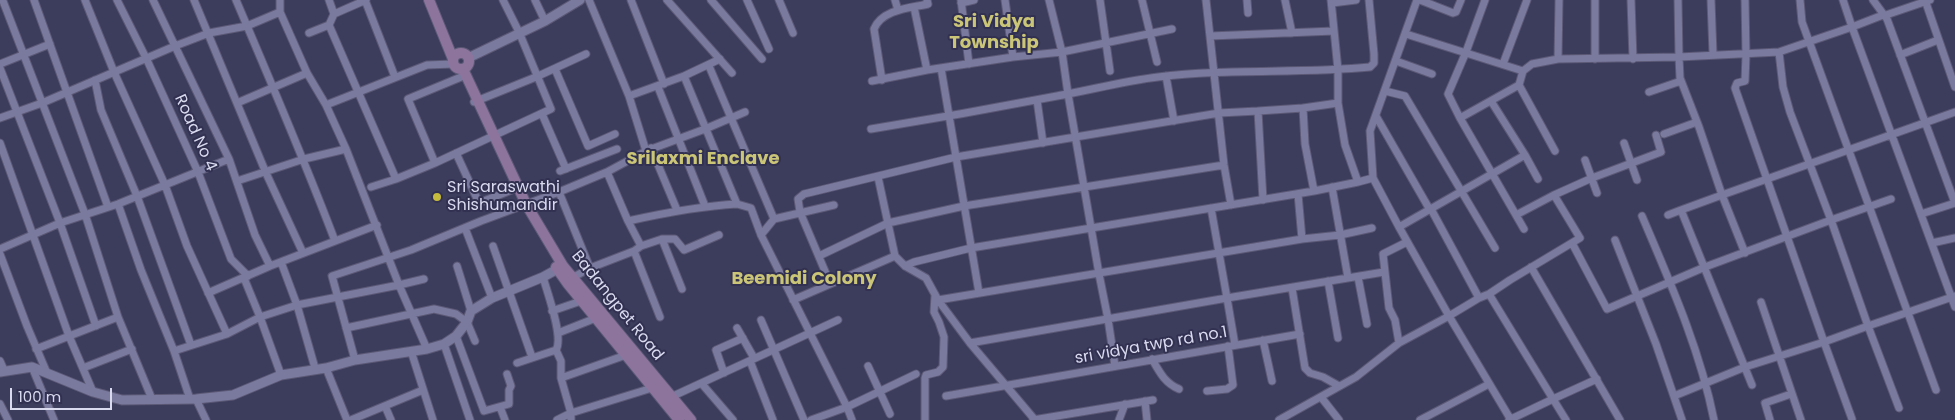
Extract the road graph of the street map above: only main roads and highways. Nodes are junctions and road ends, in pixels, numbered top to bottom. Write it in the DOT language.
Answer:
graph roads {
  1 [pos="429,0"];
  2 [pos="434,0"];
  3 [pos="468,58"];
  4 [pos="459,67"];
  5 [pos="492,137"];
  6 [pos="524,205"];
  7 [pos="560,268"];
  8 [pos="681,418"];
  1 -- 4 [label="main road, Badangpet Road"];
  2 -- 4 [label="main road, Badangpet Road"];
  3 -- 4 [label="main road"];
  4 -- 5 [label="main road, Badangpet Road"];
  5 -- 6 [label="main road, Badangpet Road"];
  5 -- 6 [label="main road, Badangpet Road"];
  6 -- 7 [label="main road, Badangpet Road"];
  7 -- 8 [label="main road, Badangpet Road"];
  7 -- 8 [label="main road, Badangpet Road"];
}
